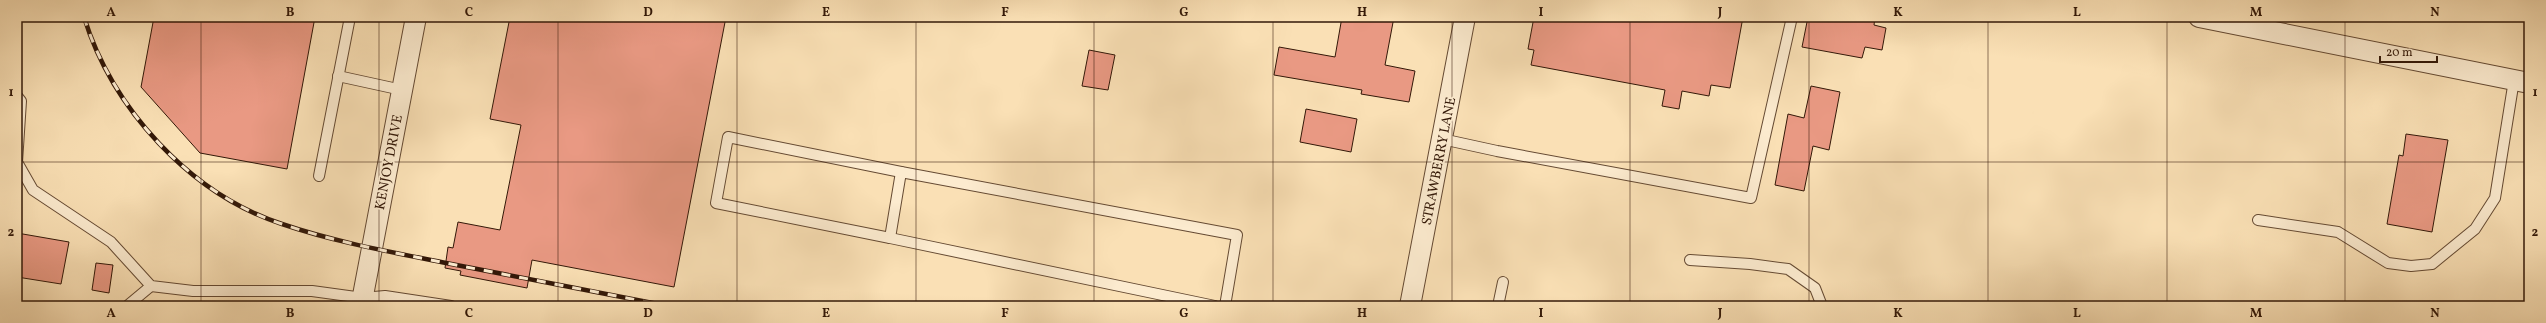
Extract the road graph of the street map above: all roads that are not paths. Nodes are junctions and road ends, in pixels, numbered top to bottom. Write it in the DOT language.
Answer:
graph roads {
  1 [pos="350,17"];
  2 [pos="416,17"];
  3 [pos="1465,17"];
  4 [pos="1792,17"];
  5 [pos="2199,17"];
  6 [pos="338,76"];
  7 [pos="2522,81"];
  8 [pos="402,90"];
  9 [pos="17,96"];
  10 [pos="1442,139"];
  11 [pos="901,172"];
  12 [pos="319,176"];
  13 [pos="2258,220"];
  14 [pos="890,238"];
  15 [pos="1690,260"];
  16 [pos="1503,282"];
  17 [pos="151,286"];
  18 [pos="362,302"];
  19 [pos="414,303"];
  20 [pos="127,306"];
  21 [pos="451,306"];
  22 [pos="1215,306"];
  23 [pos="1225,306"];
  24 [pos="1410,306"];
  25 [pos="1498,306"];
  26 [pos="1822,306"];
  1 -- 6 [label="lane"];
  2 -- 8 [label="street, KENJOY DRIVE"];
  3 -- 10 [label="street, STRAWBERRY LANE"];
  4 -- 10 [label="lane"];
  5 -- 7 [label="street"];
  6 -- 8 [label="lane"];
  6 -- 12 [label="lane"];
  7 -- 13 [label="lane"];
  8 -- 18 [label="street, KENJOY DRIVE"];
  9 -- 17 [label="lane"];
  10 -- 24 [label="street, STRAWBERRY LANE"];
  11 -- 14 [label="lane"];
  11 -- 14 [label="lane"];
  11 -- 23 [label="lane"];
  14 -- 22 [label="lane"];
  15 -- 26 [label="lane"];
  16 -- 25 [label="lane"];
  17 -- 18 [label="lane"];
  17 -- 20 [label="lane"];
  18 -- 19 [label="lane"];
  19 -- 21 [label="lane"];
}
